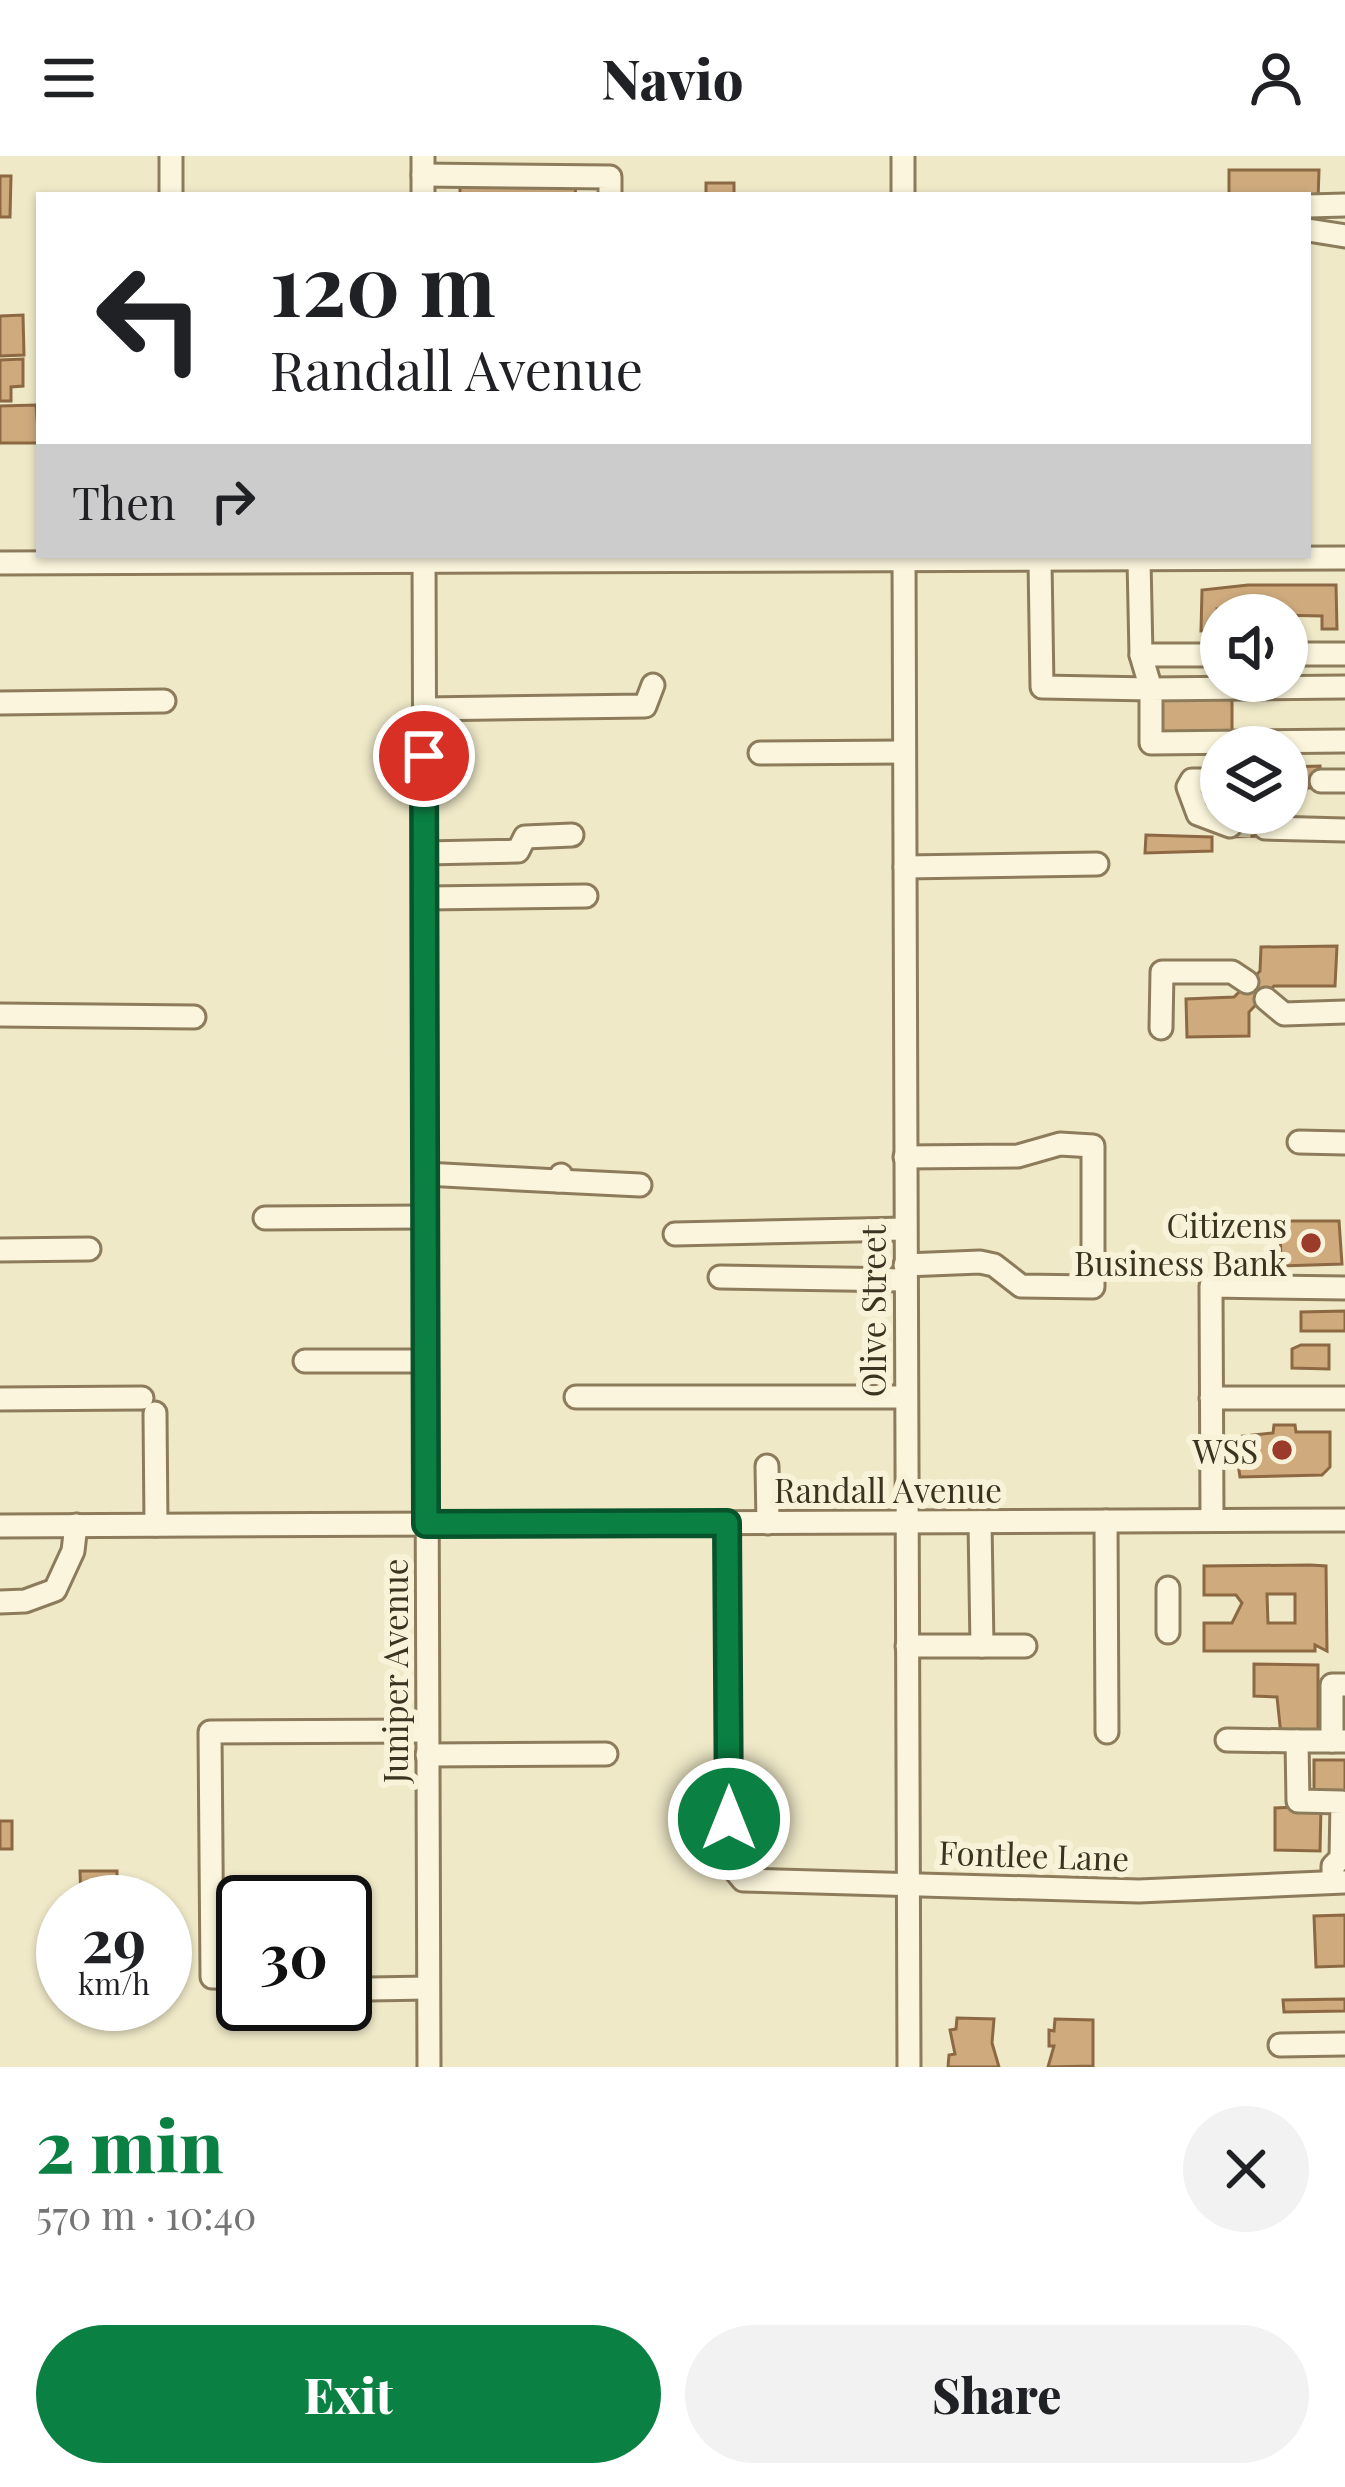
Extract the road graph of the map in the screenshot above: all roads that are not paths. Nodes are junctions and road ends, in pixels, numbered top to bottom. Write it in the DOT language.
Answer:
graph roads {
  1 [pos="171,156"];
  2 [pos="903,156"];
  3 [pos="423,175"];
  4 [pos="171,192"];
  5 [pos="610,192"];
  6 [pos="903,192"];
  7 [pos="1345,205"];
  8 [pos="1311,206"];
  9 [pos="1311,230"];
  10 [pos="1345,236"];
  11 [pos="904,558"];
  12 [pos="1345,558"];
  13 [pos="424,559"];
  14 [pos="1139,560"];
  15 [pos="1040,561"];
  16 [pos="0,563"];
  17 [pos="1345,654"];
  18 [pos="1141,655"];
  19 [pos="1200,655"];
  20 [pos="1308,655"];
  21 [pos="653,685"];
  22 [pos="1345,687"];
  23 [pos="1151,689"];
  24 [pos="164,701"];
  25 [pos="0,703"];
  26 [pos="424,709"];
  27 [pos="1345,741"];
  28 [pos="904,752"];
  29 [pos="760,753"];
  30 [pos="1200,780"];
  31 [pos="1321,781"];
  32 [pos="1345,782"];
  33 [pos="1200,815"];
  34 [pos="1308,829"];
  35 [pos="1345,830"];
  36 [pos="572,835"];
  37 [pos="424,853"];
  38 [pos="1097,864"];
  39 [pos="904,867"];
  40 [pos="586,896"];
  41 [pos="424,898"];
  42 [pos="1247,982"];
  43 [pos="1266,999"];
  44 [pos="1345,1012"];
  45 [pos="0,1015"];
  46 [pos="194,1017"];
  47 [pos="1161,1028"];
  48 [pos="1299,1142"];
  49 [pos="1345,1144"];
  50 [pos="905,1157"];
  51 [pos="425,1174"];
  52 [pos="640,1185"];
  53 [pos="425,1216"];
  54 [pos="265,1218"];
  55 [pos="905,1229"];
  56 [pos="675,1234"];
  57 [pos="0,1250"];
  58 [pos="89,1250"];
  59 [pos="905,1272"];
  60 [pos="720,1277"];
  61 [pos="1345,1288"];
  62 [pos="305,1361"];
  63 [pos="426,1361"];
  64 [pos="576,1397"];
  65 [pos="905,1397"];
  66 [pos="1211,1398"];
  67 [pos="1345,1398"];
  68 [pos="0,1399"];
  69 [pos="767,1466"];
  70 [pos="1212,1520"];
  71 [pos="1345,1520"];
  72 [pos="1106,1521"];
  73 [pos="906,1522"];
  74 [pos="980,1522"];
  75 [pos="727,1523"];
  76 [pos="768,1523"];
  77 [pos="426,1524"];
  78 [pos="76,1525"];
  79 [pos="156,1525"];
  80 [pos="0,1526"];
  81 [pos="1168,1588"];
  82 [pos="0,1602"];
  83 [pos="1168,1633"];
  84 [pos="907,1646"];
  85 [pos="982,1646"];
  86 [pos="1025,1646"];
  87 [pos="1345,1685"];
  88 [pos="427,1731"];
  89 [pos="1108,1732"];
  90 [pos="1227,1740"];
  91 [pos="1298,1741"];
  92 [pos="1338,1741"];
  93 [pos="606,1754"];
  94 [pos="428,1755"];
  95 [pos="1343,1802"];
  96 [pos="1343,1826"];
  97 [pos="908,1882"];
  98 [pos="1339,1882"];
  99 [pos="216,1977"];
  100 [pos="428,1988"];
  101 [pos="372,1989"];
  102 [pos="1345,2044"];
  103 [pos="1280,2045"];
  104 [pos="429,2067"];
  105 [pos="909,2067"];
  1 -- 4 [label="street"];
  2 -- 6 [label="street"];
  3 -- 5 [label="street"];
  7 -- 8 [label="street"];
  9 -- 10 [label="street"];
  11 -- 13 [label="street"];
  11 -- 15 [label="street"];
  11 -- 28 [label="street, Olive Street"];
  12 -- 14 [label="street"];
  13 -- 16 [label="street"];
  13 -- 26 [label="street, Juniper Avenue"];
  14 -- 15 [label="street"];
  14 -- 18 [label="street"];
  15 -- 23 [label="street"];
  17 -- 20 [label="street"];
  18 -- 19 [label="street"];
  18 -- 23 [label="street"];
  21 -- 26 [label="street"];
  22 -- 23 [label="street"];
  23 -- 27 [label="street"];
  24 -- 25 [label="street"];
  26 -- 37 [label="street, Juniper Avenue"];
  28 -- 29 [label="street"];
  28 -- 39 [label="street, Olive Street"];
  30 -- 33 [label="street"];
  31 -- 32 [label="street"];
  34 -- 35 [label="street"];
  36 -- 37 [label="street"];
  37 -- 41 [label="street, Juniper Avenue"];
  38 -- 39 [label="street"];
  39 -- 50 [label="street, Olive Street"];
  40 -- 41 [label="street"];
  41 -- 51 [label="street, Juniper Avenue"];
  42 -- 47 [label="street"];
  43 -- 44 [label="street"];
  45 -- 46 [label="street"];
  48 -- 49 [label="street"];
  50 -- 55 [label="street, Olive Street"];
  50 -- 59 [label="street"];
  51 -- 52 [label="street"];
  51 -- 53 [label="street, Juniper Avenue"];
  53 -- 54 [label="street"];
  53 -- 63 [label="street, Juniper Avenue"];
  55 -- 56 [label="street"];
  55 -- 59 [label="street, Olive Street"];
  57 -- 58 [label="street"];
  59 -- 60 [label="street"];
  59 -- 65 [label="street, Olive Street"];
  61 -- 66 [label="street"];
  62 -- 63 [label="street"];
  63 -- 77 [label="street, Juniper Avenue"];
  64 -- 65 [label="street"];
  65 -- 73 [label="street, Olive Street"];
  66 -- 67 [label="street"];
  66 -- 70 [label="street"];
  68 -- 79 [label="street"];
  69 -- 76 [label="street"];
  70 -- 71 [label="street, Randall Avenue"];
  70 -- 72 [label="street, Randall Avenue"];
  72 -- 74 [label="street, Randall Avenue"];
  72 -- 89 [label="street"];
  73 -- 74 [label="street, Randall Avenue"];
  73 -- 76 [label="street, Randall Avenue"];
  73 -- 84 [label="street, Olive Street"];
  74 -- 85 [label="street"];
  75 -- 76 [label="street, Randall Avenue"];
  75 -- 77 [label="street, Randall Avenue"];
  75 -- 97 [label="street, Fontlee Lane"];
  77 -- 79 [label="street, Randall Avenue"];
  77 -- 88 [label="street, Juniper Avenue"];
  78 -- 79 [label="street, Randall Avenue"];
  78 -- 80 [label="street, Randall Avenue"];
  78 -- 82 [label="street"];
  81 -- 83 [label="street"];
  84 -- 85 [label="street"];
  84 -- 97 [label="street, Olive Street"];
  85 -- 86 [label="street"];
  87 -- 92 [label="street"];
  88 -- 94 [label="street, Juniper Avenue"];
  88 -- 99 [label="street"];
  90 -- 91 [label="street"];
  91 -- 92 [label="street"];
  91 -- 95 [label="street"];
  93 -- 94 [label="street"];
  94 -- 100 [label="street, Juniper Avenue"];
  95 -- 96 [label="street"];
  96 -- 98 [label="street"];
  97 -- 98 [label="street, Fontlee Lane"];
  97 -- 105 [label="street, Olive Street"];
  100 -- 101 [label="street"];
  100 -- 104 [label="street, Juniper Avenue"];
  102 -- 103 [label="street"];
}
